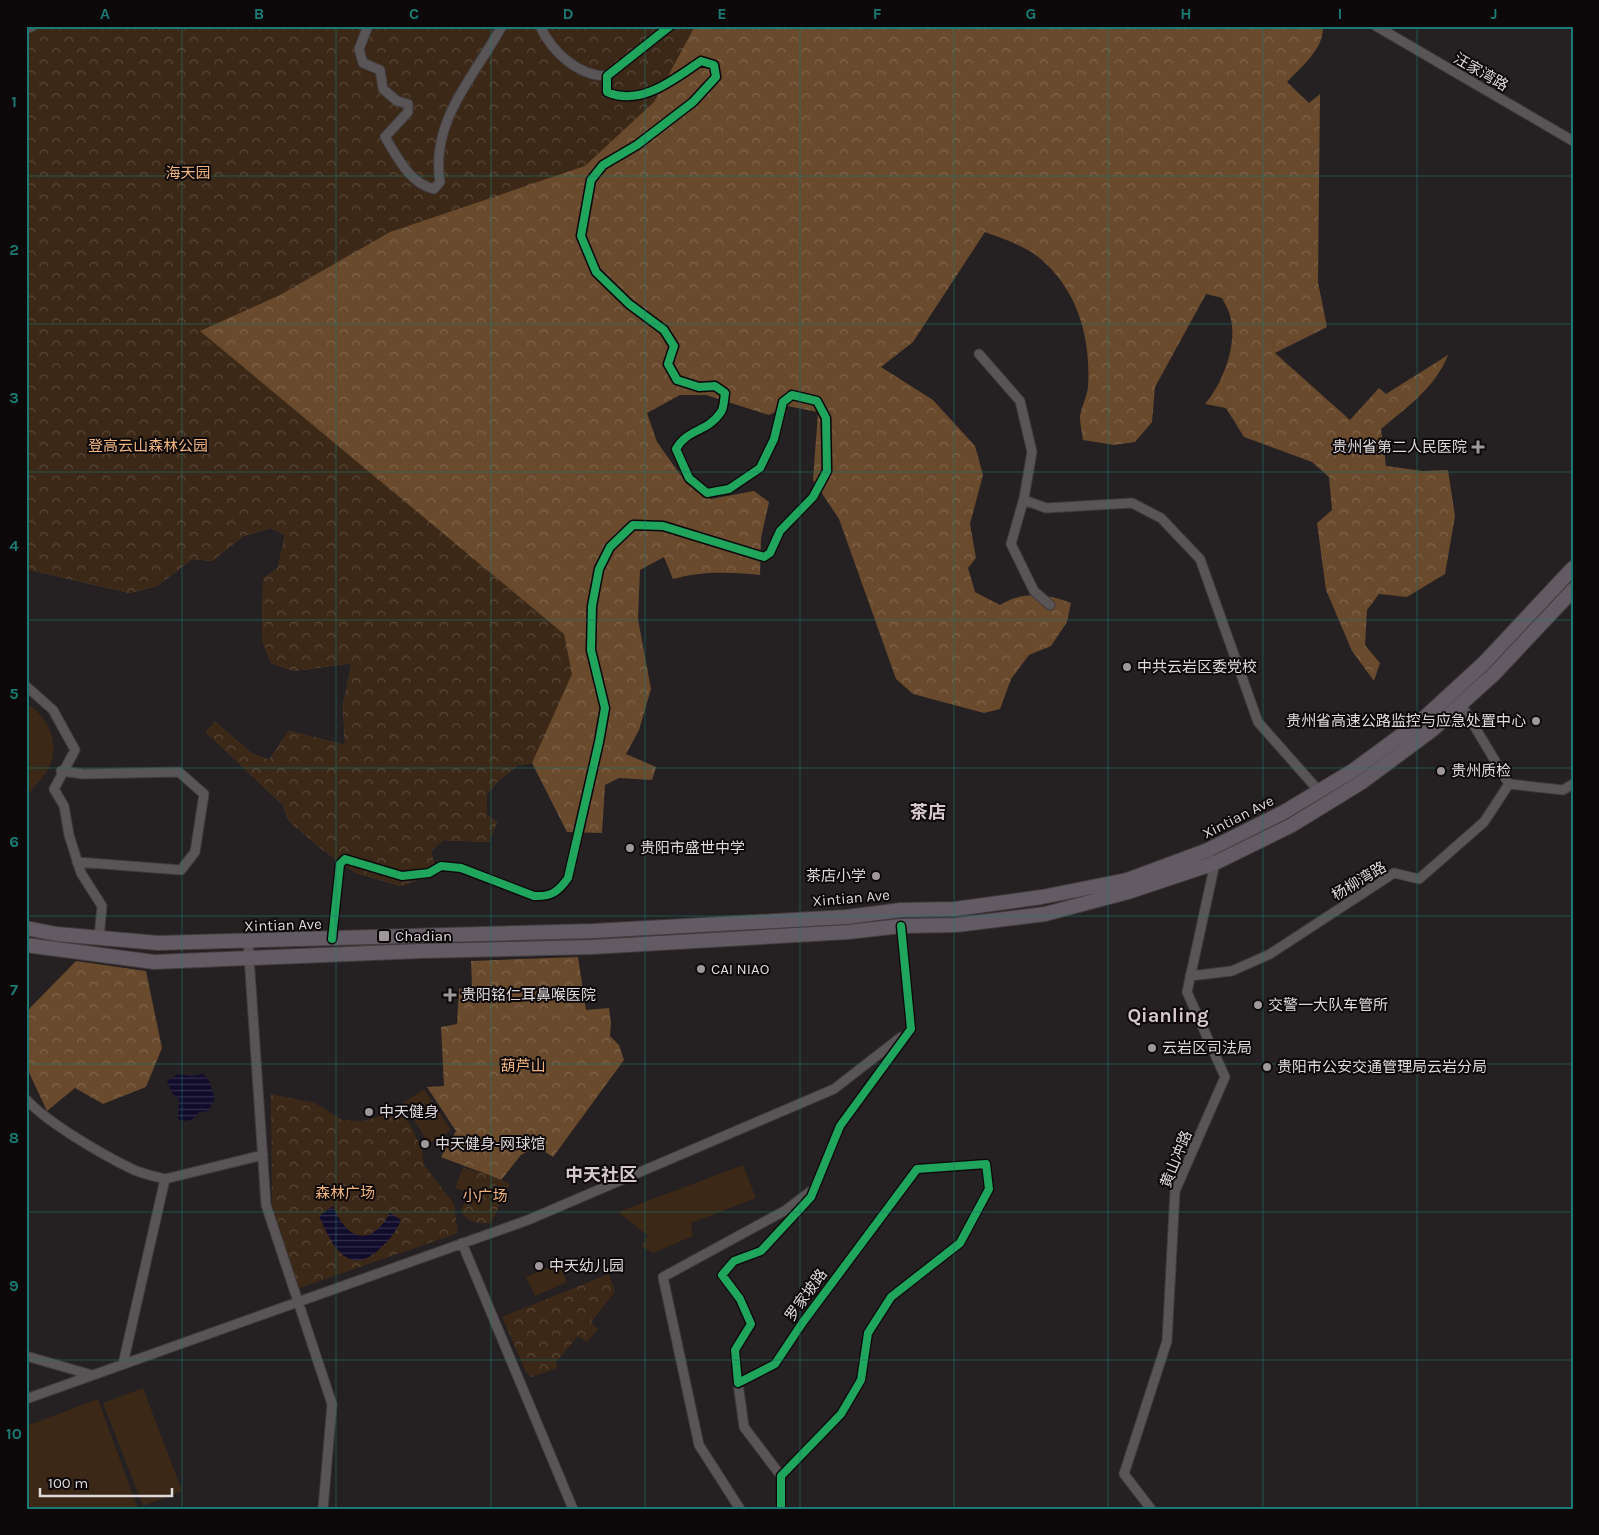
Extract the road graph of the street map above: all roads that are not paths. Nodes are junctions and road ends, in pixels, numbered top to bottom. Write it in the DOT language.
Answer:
graph roads {
  1 [pos="32,26"];
  2 [pos="368,26"];
  3 [pos="502,26"];
  4 [pos="540,26"];
  5 [pos="670,26"];
  6 [pos="1376,26"];
  7 [pos="26,29"];
  8 [pos="607,76"];
  9 [pos="1573,141"];
  10 [pos="979,354"];
  11 [pos="1024,500"];
  12 [pos="1573,568"];
  13 [pos="1573,590"];
  14 [pos="1050,605"];
  15 [pos="26,686"];
  16 [pos="1461,704"];
  17 [pos="61,772"];
  18 [pos="1509,784"];
  19 [pos="1573,784"];
  20 [pos="1319,791"];
  21 [pos="1212,857"];
  22 [pos="77,862"];
  23 [pos="900,926"];
  24 [pos="26,928"];
  25 [pos="99,938"];
  26 [pos="332,939"];
  27 [pos="248,942"];
  28 [pos="26,945"];
  29 [pos="250,959"];
  30 [pos="1190,976"];
  31 [pos="912,1029"];
  32 [pos="26,1099"];
  33 [pos="263,1155"];
  34 [pos="165,1179"];
  35 [pos="815,1188"];
  36 [pos="462,1244"];
  37 [pos="299,1302"];
  38 [pos="26,1356"];
  39 [pos="123,1364"];
  40 [pos="93,1375"];
  41 [pos="738,1383"];
  42 [pos="26,1399"];
  43 [pos="781,1476"];
  44 [pos="323,1509"];
  45 [pos="572,1509"];
  46 [pos="740,1509"];
  47 [pos="780,1509"];
  48 [pos="1151,1509"];
  1 -- 7 [label="street"];
  2 -- 3 [label="street"];
  4 -- 8 [label="street"];
  5 -- 8 [label="street"];
  6 -- 9 [label="street, 汪家湾路"];
  8 -- 26 [label="street"];
  10 -- 11 [label="street"];
  11 -- 14 [label="street"];
  11 -- 20 [label="street"];
  12 -- 20 [label="main road, Xintian Ave"];
  13 -- 16 [label="main road, Xintian Ave"];
  15 -- 17 [label="street"];
  16 -- 18 [label="street"];
  16 -- 21 [label="main road, Xintian Ave"];
  17 -- 22 [label="street"];
  17 -- 22 [label="street"];
  18 -- 19 [label="street"];
  18 -- 30 [label="street, 杨柳湾路"];
  20 -- 21 [label="main road, Xintian Ave"];
  21 -- 23 [label="main road, Xintian Ave"];
  21 -- 26 [label="main road, Xintian Ave"];
  21 -- 30 [label="street, 黄山冲路"];
  22 -- 25 [label="street"];
  23 -- 29 [label="main road, Xintian Ave"];
  23 -- 31 [label="street"];
  24 -- 25 [label="main road, Xintian Ave"];
  25 -- 27 [label="main road, Xintian Ave"];
  26 -- 27 [label="main road, Xintian Ave"];
  27 -- 29 [label="street"];
  28 -- 29 [label="main road, Xintian Ave"];
  29 -- 33 [label="street"];
  30 -- 48 [label="street, 黄山冲路"];
  31 -- 35 [label="street"];
  31 -- 36 [label="street"];
  32 -- 34 [label="street"];
  33 -- 34 [label="street"];
  33 -- 37 [label="street"];
  34 -- 39 [label="street"];
  35 -- 41 [label="street"];
  35 -- 46 [label="street"];
  36 -- 37 [label="street"];
  36 -- 45 [label="street"];
  37 -- 39 [label="street"];
  37 -- 44 [label="street"];
  38 -- 40 [label="street"];
  39 -- 40 [label="street"];
  40 -- 42 [label="street"];
  41 -- 43 [label="street"];
  41 -- 43 [label="street, 罗家坡路"];
  43 -- 47 [label="street"];
}
